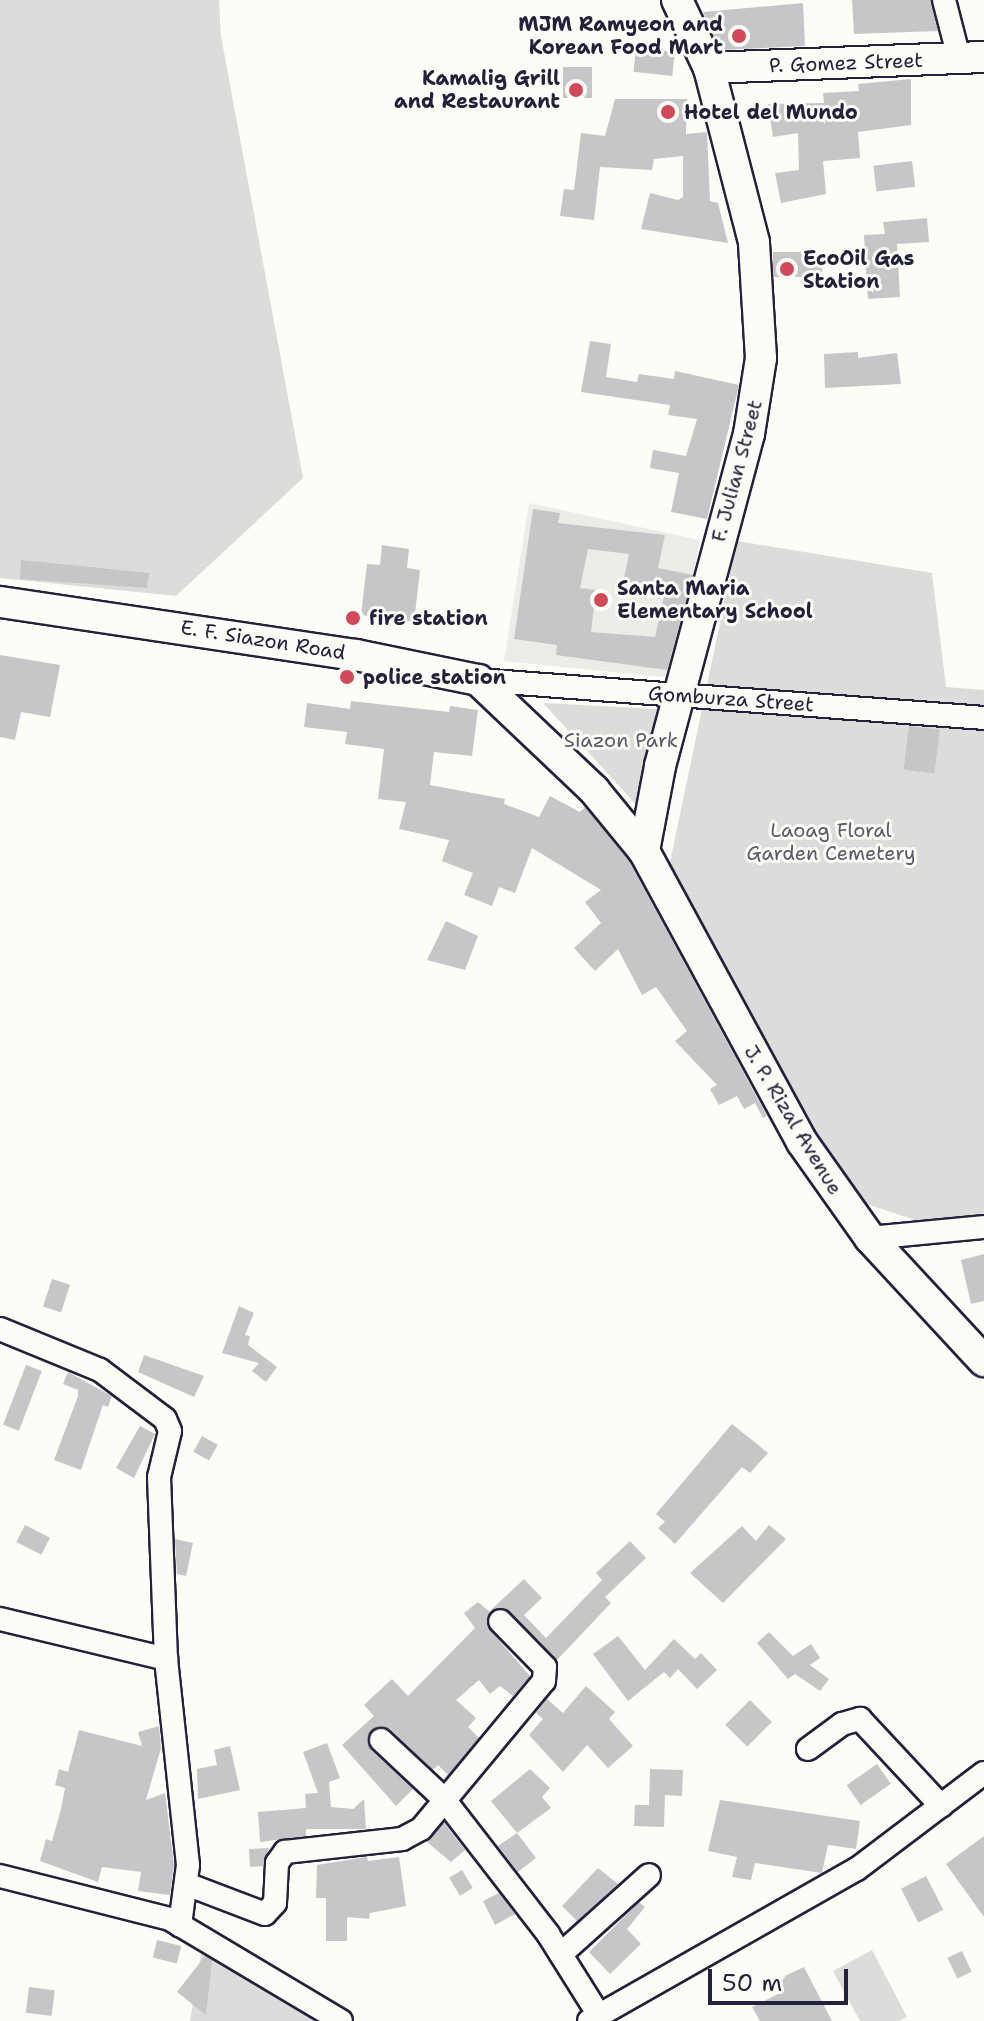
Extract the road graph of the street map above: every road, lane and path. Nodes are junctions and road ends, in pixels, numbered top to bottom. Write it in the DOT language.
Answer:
graph roads {
  1 [pos="677,0"];
  2 [pos="944,0"];
  3 [pos="971,58"];
  4 [pos="709,68"];
  5 [pos="0,602"];
  6 [pos="478,680"];
  7 [pos="679,695"];
  8 [pos="984,718"];
  9 [pos="644,851"];
  10 [pos="984,1227"];
  11 [pos="870,1238"];
  12 [pos="0,1329"];
  13 [pos="984,1361"];
  14 [pos="0,1619"];
  15 [pos="500,1621"];
  16 [pos="166,1659"];
  17 [pos="381,1740"];
  18 [pos="808,1749"];
  19 [pos="984,1773"];
  20 [pos="443,1798"];
  21 [pos="941,1806"];
  22 [pos="649,1875"];
  23 [pos="0,1876"];
  24 [pos="189,1885"];
  25 [pos="180,1925"];
  26 [pos="561,1954"];
  27 [pos="594,2019"];
  28 [pos="341,2021"];
  1 -- 4 [label="main road, F. Julian Street"];
  2 -- 3 [label="street"];
  3 -- 4 [label="main road, P. Gomez Street"];
  4 -- 7 [label="main road, F. Julian Street"];
  5 -- 6 [label="main road, E. F. Siazon Road"];
  6 -- 7 [label="street, Gomburza Street"];
  6 -- 9 [label="main road"];
  7 -- 8 [label="street, Gomburza Street"];
  7 -- 9 [label="main road, F. Julian Street"];
  9 -- 11 [label="main road, J. P. Rizal Avenue"];
  10 -- 11 [label="street"];
  11 -- 13 [label="main road, J. P. Rizal Avenue"];
  12 -- 16 [label="street"];
  14 -- 16 [label="street"];
  15 -- 20 [label="street"];
  16 -- 24 [label="street"];
  17 -- 20 [label="street"];
  18 -- 21 [label="street"];
  19 -- 21 [label="street"];
  20 -- 24 [label="street"];
  20 -- 26 [label="street"];
  21 -- 27 [label="street"];
  22 -- 26 [label="street"];
  23 -- 25 [label="street"];
  24 -- 25 [label="street"];
  25 -- 28 [label="street"];
  26 -- 27 [label="street"];
}
